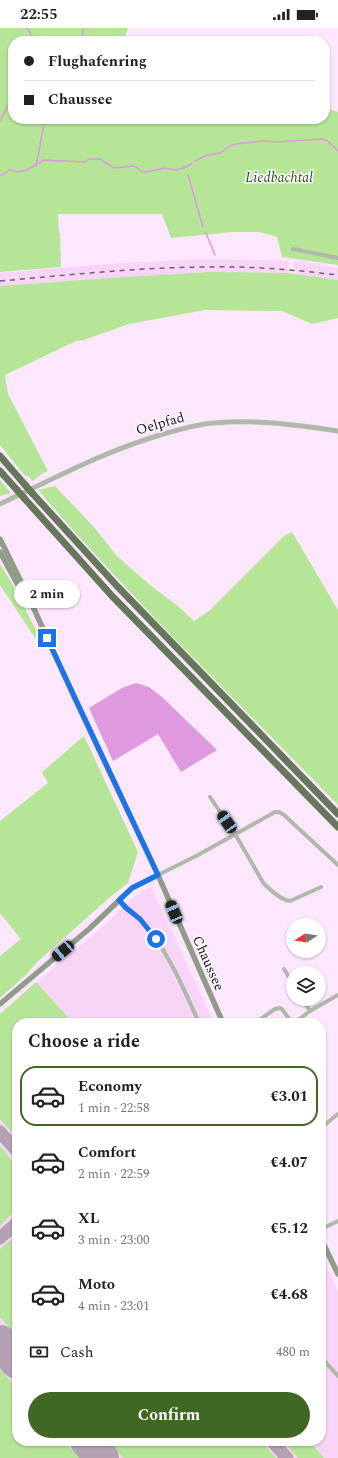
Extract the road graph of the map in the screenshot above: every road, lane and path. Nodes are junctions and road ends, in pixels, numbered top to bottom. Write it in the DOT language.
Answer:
graph roads {
  1 [pos="293,249"];
  2 [pos="338,258"];
  3 [pos="338,430"];
  4 [pos="0,456"];
  5 [pos="0,471"];
  6 [pos="0,504"];
  7 [pos="0,539"];
  8 [pos="0,552"];
  9 [pos="53,652"];
  10 [pos="210,797"];
  11 [pos="338,814"];
  12 [pos="338,827"];
  13 [pos="235,834"];
  14 [pos="338,865"];
  15 [pos="158,875"];
  16 [pos="321,887"];
  17 [pos="119,900"];
  18 [pos="284,969"];
  19 [pos="286,972"];
  20 [pos="338,995"];
  21 [pos="0,1004"];
  22 [pos="307,1006"];
  23 [pos="310,1011"];
  24 [pos="197,1018"];
  25 [pos="221,1018"];
  26 [pos="262,1018"];
  27 [pos="289,1018"];
  28 [pos="300,1018"];
  29 [pos="338,1114"];
  30 [pos="326,1124"];
  31 [pos="338,1220"];
  32 [pos="326,1227"];
  33 [pos="326,1249"];
  34 [pos="338,1274"];
  35 [pos="326,1363"];
  36 [pos="338,1376"];
  1 -- 2 [label="street"];
  3 -- 6 [label="street, Oelpfad"];
  4 -- 11 [label="highway, bridge"];
  5 -- 12 [label="highway, bridge"];
  7 -- 9 [label="main road, Chaussee"];
  8 -- 9 [label="main road, Chaussee"];
  9 -- 15 [label="main road, Chaussee"];
  10 -- 13 [label="street"];
  13 -- 14 [label="street"];
  13 -- 15 [label="street"];
  13 -- 16 [label="street"];
  15 -- 17 [label="main road"];
  15 -- 25 [label="main road, Chaussee"];
  17 -- 21 [label="main road"];
  17 -- 24 [label="street"];
  18 -- 19 [label="street"];
  20 -- 23 [label="street"];
  22 -- 23 [label="street"];
  23 -- 28 [label="street"];
  26 -- 27 [label="street"];
  29 -- 30 [label="street"];
  31 -- 32 [label="street"];
  33 -- 34 [label="main road"];
  35 -- 36 [label="street"];
}
